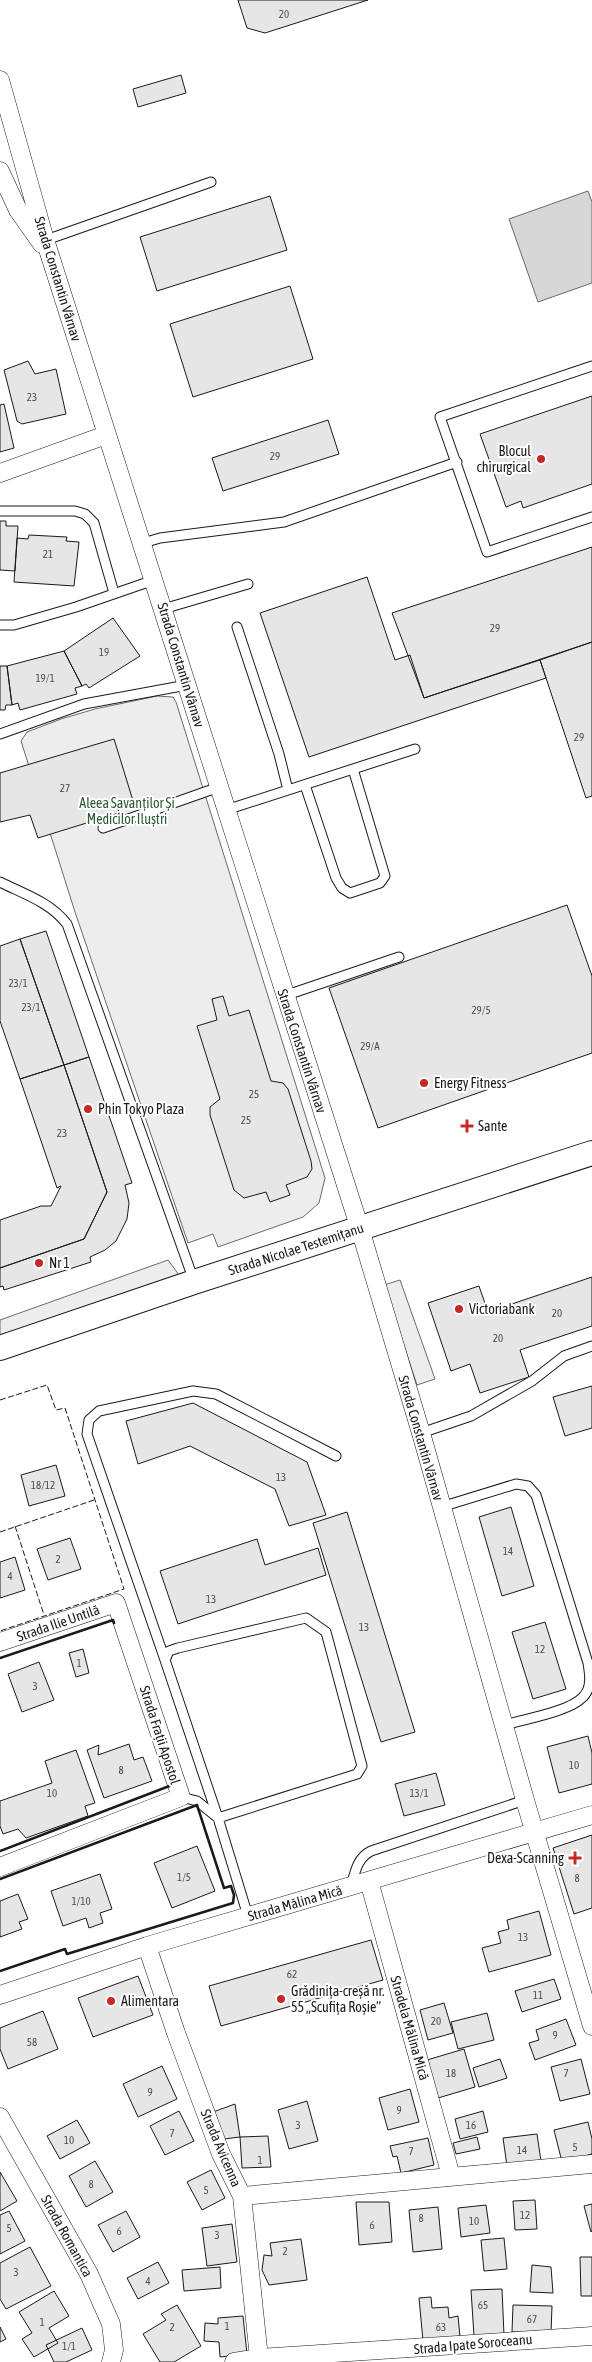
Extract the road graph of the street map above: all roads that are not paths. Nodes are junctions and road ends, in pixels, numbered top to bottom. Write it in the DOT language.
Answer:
graph roads {
  1 [pos="0,80"];
  2 [pos="0,171"];
  3 [pos="211,182"];
  4 [pos="45,245"];
  5 [pos="592,366"];
  6 [pos="106,435"];
  7 [pos="457,462"];
  8 [pos="0,473"];
  9 [pos="0,511"];
  10 [pos="592,517"];
  11 [pos="143,544"];
  12 [pos="154,580"];
  13 [pos="248,584"];
  14 [pos="114,593"];
  15 [pos="163,609"];
  16 [pos="0,625"];
  17 [pos="237,628"];
  18 [pos="186,684"];
  19 [pos="0,734"];
  20 [pos="415,749"];
  21 [pos="353,769"];
  22 [pos="305,785"];
  23 [pos="219,787"];
  24 [pos="288,790"];
  25 [pos="226,810"];
  26 [pos="103,828"];
  27 [pos="0,882"];
  28 [pos="399,957"];
  29 [pos="284,996"];
  30 [pos="592,1153"];
  31 [pos="360,1229"];
  32 [pos="194,1282"];
  33 [pos="592,1346"];
  34 [pos="0,1348"];
  35 [pos="421,1433"];
  36 [pos="336,1456"];
  37 [pos="440,1507"];
  38 [pos="116,1604"];
  39 [pos="0,1642"];
  40 [pos="165,1660"];
  41 [pos="505,1725"];
  42 [pos="181,1797"];
  43 [pos="524,1800"];
  44 [pos="592,1814"];
  45 [pos="218,1818"];
  46 [pos="534,1831"];
  47 [pos="0,1867"];
  48 [pos="369,1881"];
  49 [pos="351,1887"];
  50 [pos="248,1916"];
  51 [pos="147,1946"];
  52 [pos="0,1995"];
  53 [pos="592,2026"];
  54 [pos="0,2117"];
  55 [pos="592,2164"];
  56 [pos="452,2176"];
  57 [pos="242,2196"];
  58 [pos="592,2336"];
  59 [pos="259,2358"];
  60 [pos="111,2362"];
  61 [pos="234,2362"];
  1 -- 4 [label="street, Strada Constantin Vârnav"];
  2 -- 4 [label="street"];
  3 -- 4 [label="lane"];
  4 -- 6 [label="street, Strada Constantin Vârnav"];
  5 -- 7 [label="lane"];
  6 -- 8 [label="street"];
  6 -- 11 [label="street, Strada Constantin Vârnav"];
  7 -- 10 [label="lane"];
  7 -- 11 [label="lane"];
  9 -- 14 [label="lane"];
  11 -- 12 [label="street, Strada Constantin Vârnav"];
  12 -- 14 [label="lane"];
  12 -- 15 [label="street, Strada Constantin Vârnav"];
  13 -- 15 [label="lane"];
  14 -- 16 [label="lane"];
  15 -- 18 [label="street, Strada Constantin Vârnav"];
  17 -- 24 [label="lane"];
  18 -- 19 [label="lane"];
  18 -- 23 [label="street, Strada Constantin Vârnav"];
  20 -- 21 [label="lane"];
  21 -- 22 [label="lane"];
  21 -- 22 [label="lane"];
  22 -- 24 [label="lane"];
  23 -- 25 [label="street, Strada Constantin Vârnav"];
  23 -- 26 [label="lane"];
  24 -- 25 [label="lane"];
  25 -- 29 [label="street, Strada Constantin Vârnav"];
  27 -- 32 [label="lane"];
  28 -- 29 [label="lane"];
  29 -- 31 [label="street, Strada Constantin Vârnav"];
  30 -- 31 [label="main road, Strada Nicolae Testemițanu"];
  31 -- 32 [label="main road, Strada Nicolae Testemițanu"];
  31 -- 35 [label="street, Strada Constantin Vârnav"];
  32 -- 34 [label="main road, Strada Nicolae Testemițanu"];
  33 -- 35 [label="lane"];
  35 -- 37 [label="street, Strada Constantin Vârnav"];
  36 -- 40 [label="lane"];
  37 -- 41 [label="street, Strada Constantin Vârnav"];
  37 -- 41 [label="lane"];
  38 -- 39 [label="street, Strada Ilie Untilă"];
  38 -- 42 [label="street, Strada Frații Apostol"];
  40 -- 45 [label="lane"];
  40 -- 45 [label="lane"];
  41 -- 43 [label="street, Strada Constantin Vârnav"];
  42 -- 45 [label="lane"];
  42 -- 47 [label="street, Strada Frații Apostol"];
  43 -- 46 [label="street, Strada Constantin Vârnav"];
  43 -- 49 [label="lane"];
  44 -- 46 [label="street, Strada Mălina Mică"];
  45 -- 50 [label="lane"];
  46 -- 48 [label="street, Strada Mălina Mică"];
  46 -- 53 [label="street, Strada Constantin Vârnav"];
  48 -- 49 [label="street, Strada Mălina Mică"];
  48 -- 56 [label="street, Stradela Mălina Mică"];
  49 -- 50 [label="street, Strada Mălina Mică"];
  50 -- 51 [label="street, Strada Mălina Mică"];
  51 -- 52 [label="street, Strada Mălina Mică"];
  51 -- 57 [label="street, Strada Avicenna"];
  54 -- 60 [label="street, Strada Romantica"];
  55 -- 56 [label="street"];
  56 -- 57 [label="street"];
  57 -- 59 [label="street, Strada Avicenna"];
  58 -- 59 [label="street, Strada Ipate Soroceanu"];
  59 -- 61 [label="street, Strada Ipate Soroceanu"];
}
